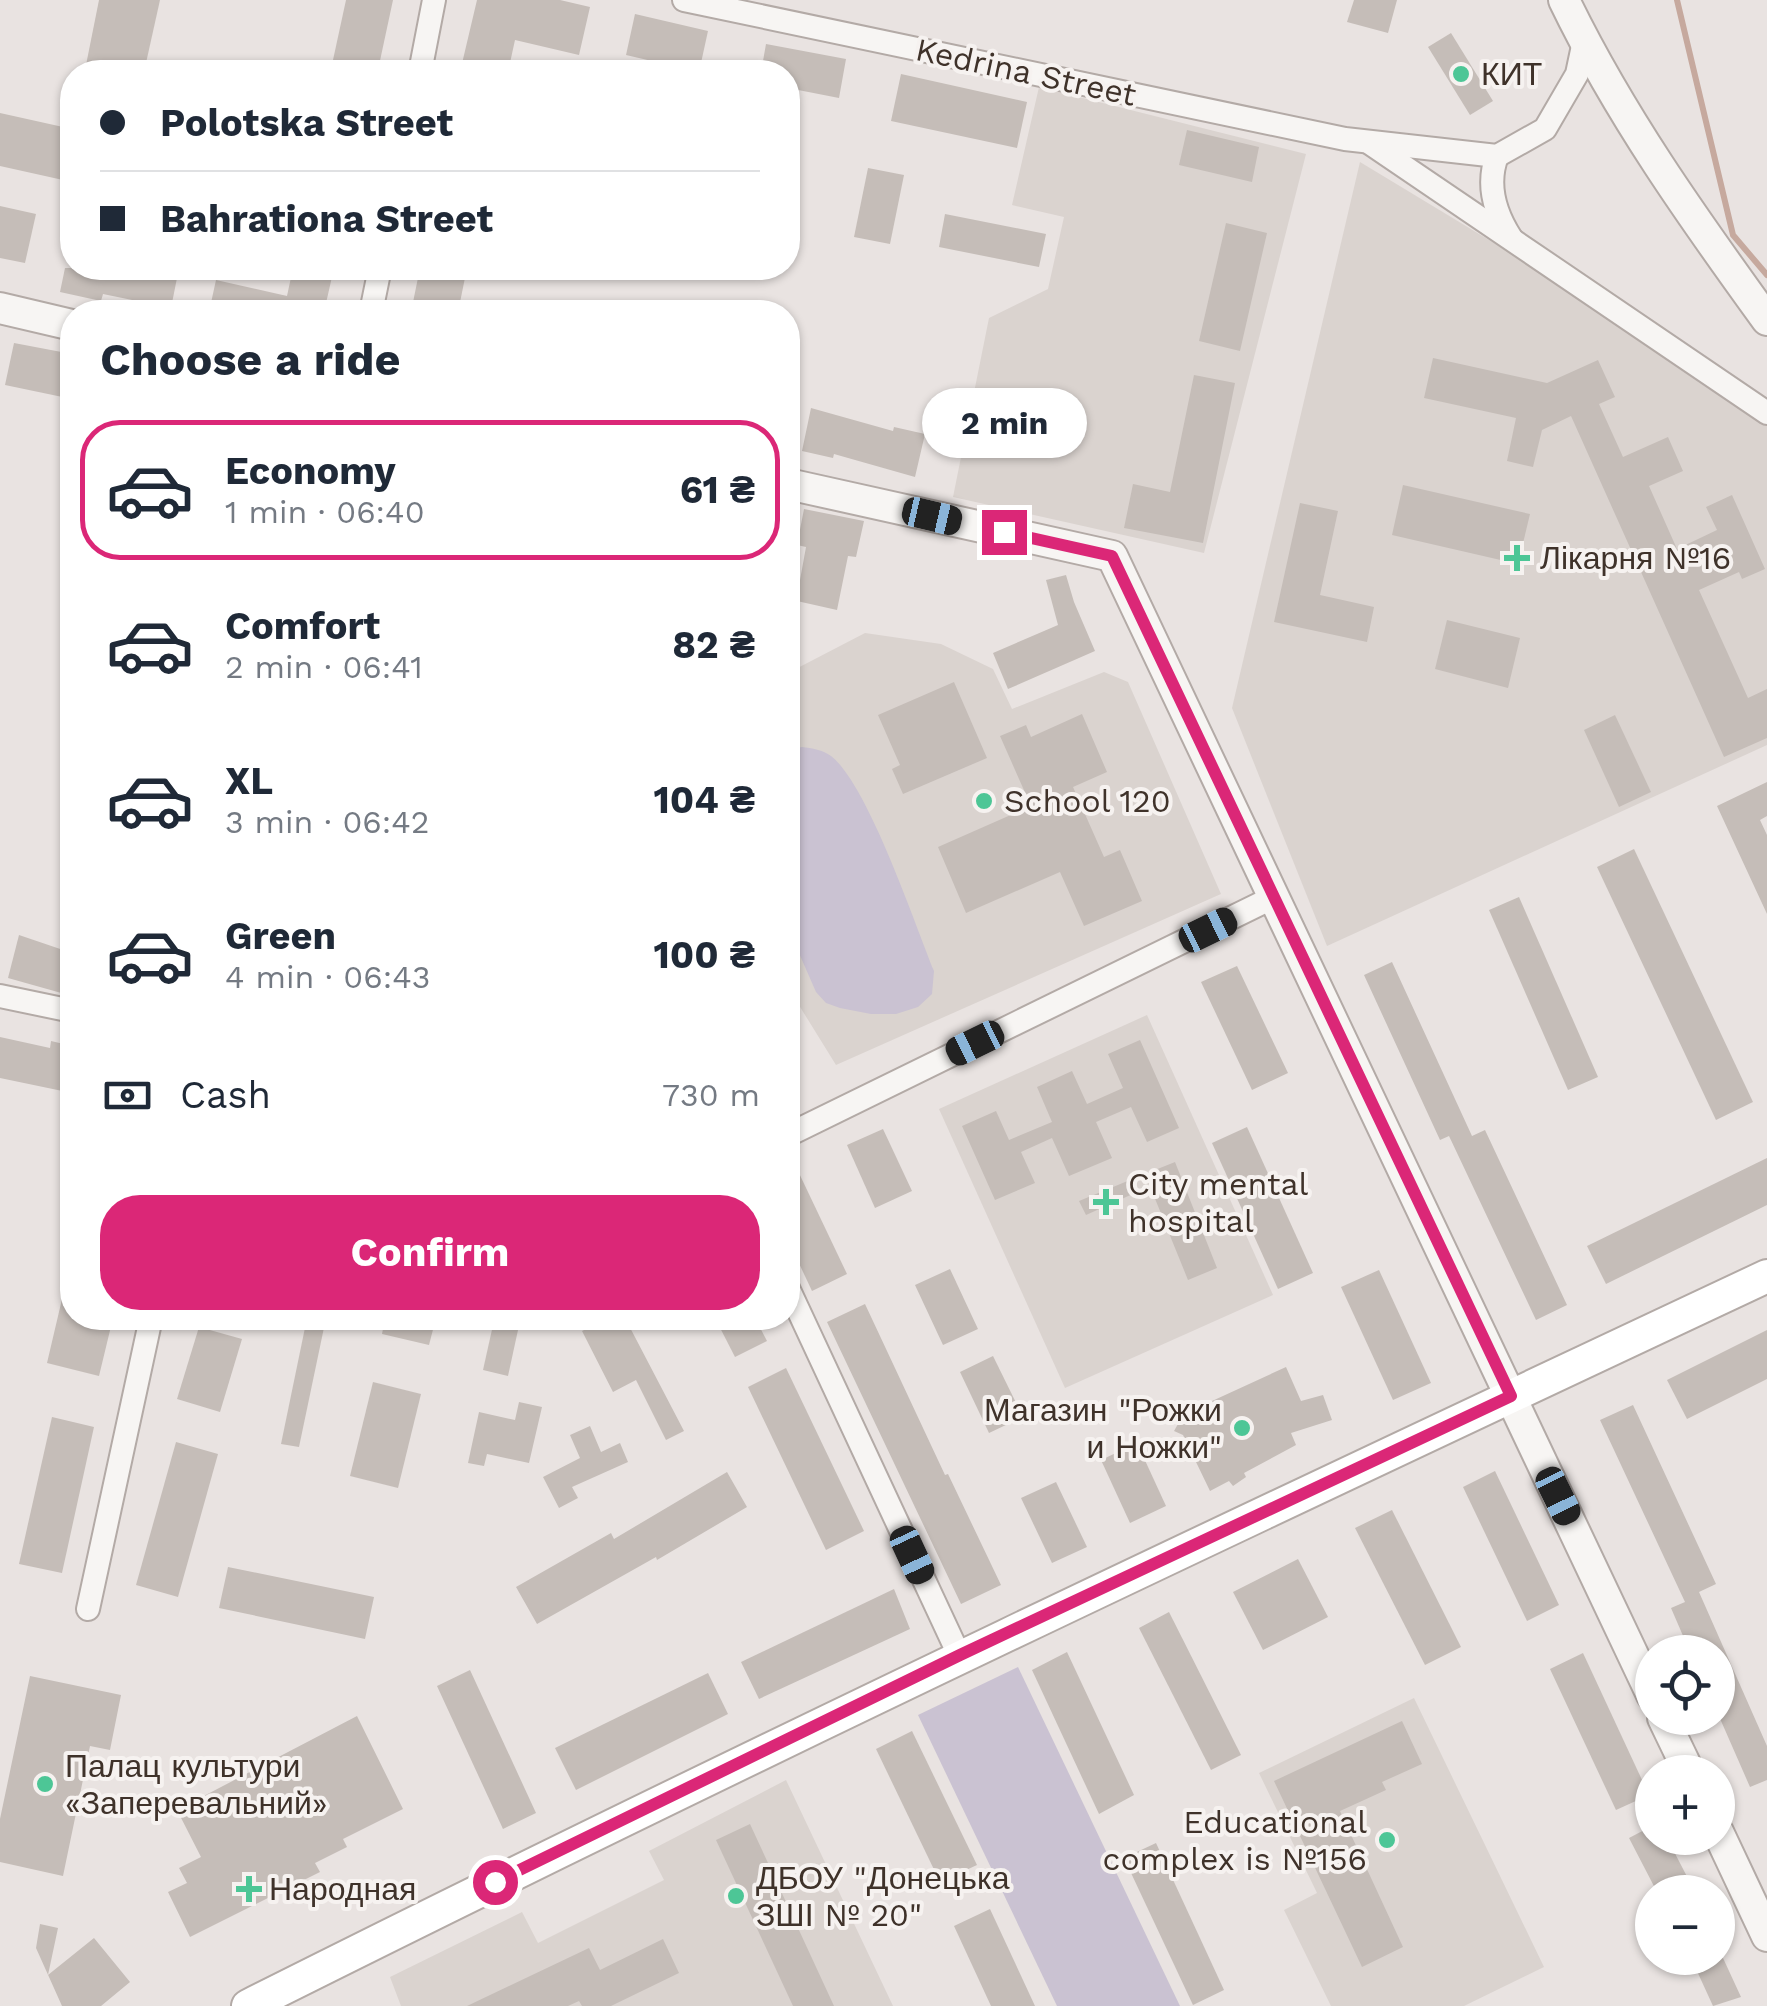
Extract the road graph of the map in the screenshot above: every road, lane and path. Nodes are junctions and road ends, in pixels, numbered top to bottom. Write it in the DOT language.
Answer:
graph roads {
  1 [pos="434,0"];
  2 [pos="684,0"];
  3 [pos="1564,0"];
  4 [pos="1584,42"];
  5 [pos="422,60"];
  6 [pos="1368,142"];
  7 [pos="1497,156"];
  8 [pos="1513,240"];
  9 [pos="0,308"];
  10 [pos="1767,320"];
  11 [pos="60,322"];
  12 [pos="1767,413"];
  13 [pos="800,487"];
  14 [pos="1274,897"];
  15 [pos="0,996"];
  16 [pos="60,1008"];
  17 [pos="800,1128"];
  18 [pos="1767,1276"];
  19 [pos="800,1314"];
  20 [pos="149,1330"];
  21 [pos="1511,1396"];
  22 [pos="88,1609"];
  23 [pos="960,1655"];
  24 [pos="1635,1659"];
  25 [pos="1729,1855"];
  26 [pos="1767,1936"];
  27 [pos="248,2006"];
  1 -- 5 [label="street"];
  2 -- 6 [label="street, Kedrina Street"];
  3 -- 4 [label="street"];
  4 -- 7 [label="street"];
  4 -- 10 [label="street"];
  6 -- 7 [label="street, Kedrina Street"];
  6 -- 8 [label="street, Kedrina Street"];
  7 -- 8 [label="street"];
  8 -- 12 [label="street, Kedrina Street"];
  9 -- 11 [label="street"];
  13 -- 14 [label="street"];
  14 -- 17 [label="street"];
  14 -- 21 [label="street"];
  15 -- 16 [label="street"];
  18 -- 21 [label="main road"];
  19 -- 23 [label="street"];
  20 -- 22 [label="street"];
  21 -- 23 [label="main road"];
  21 -- 24 [label="street"];
  23 -- 27 [label="main road"];
  25 -- 26 [label="street"];
}
